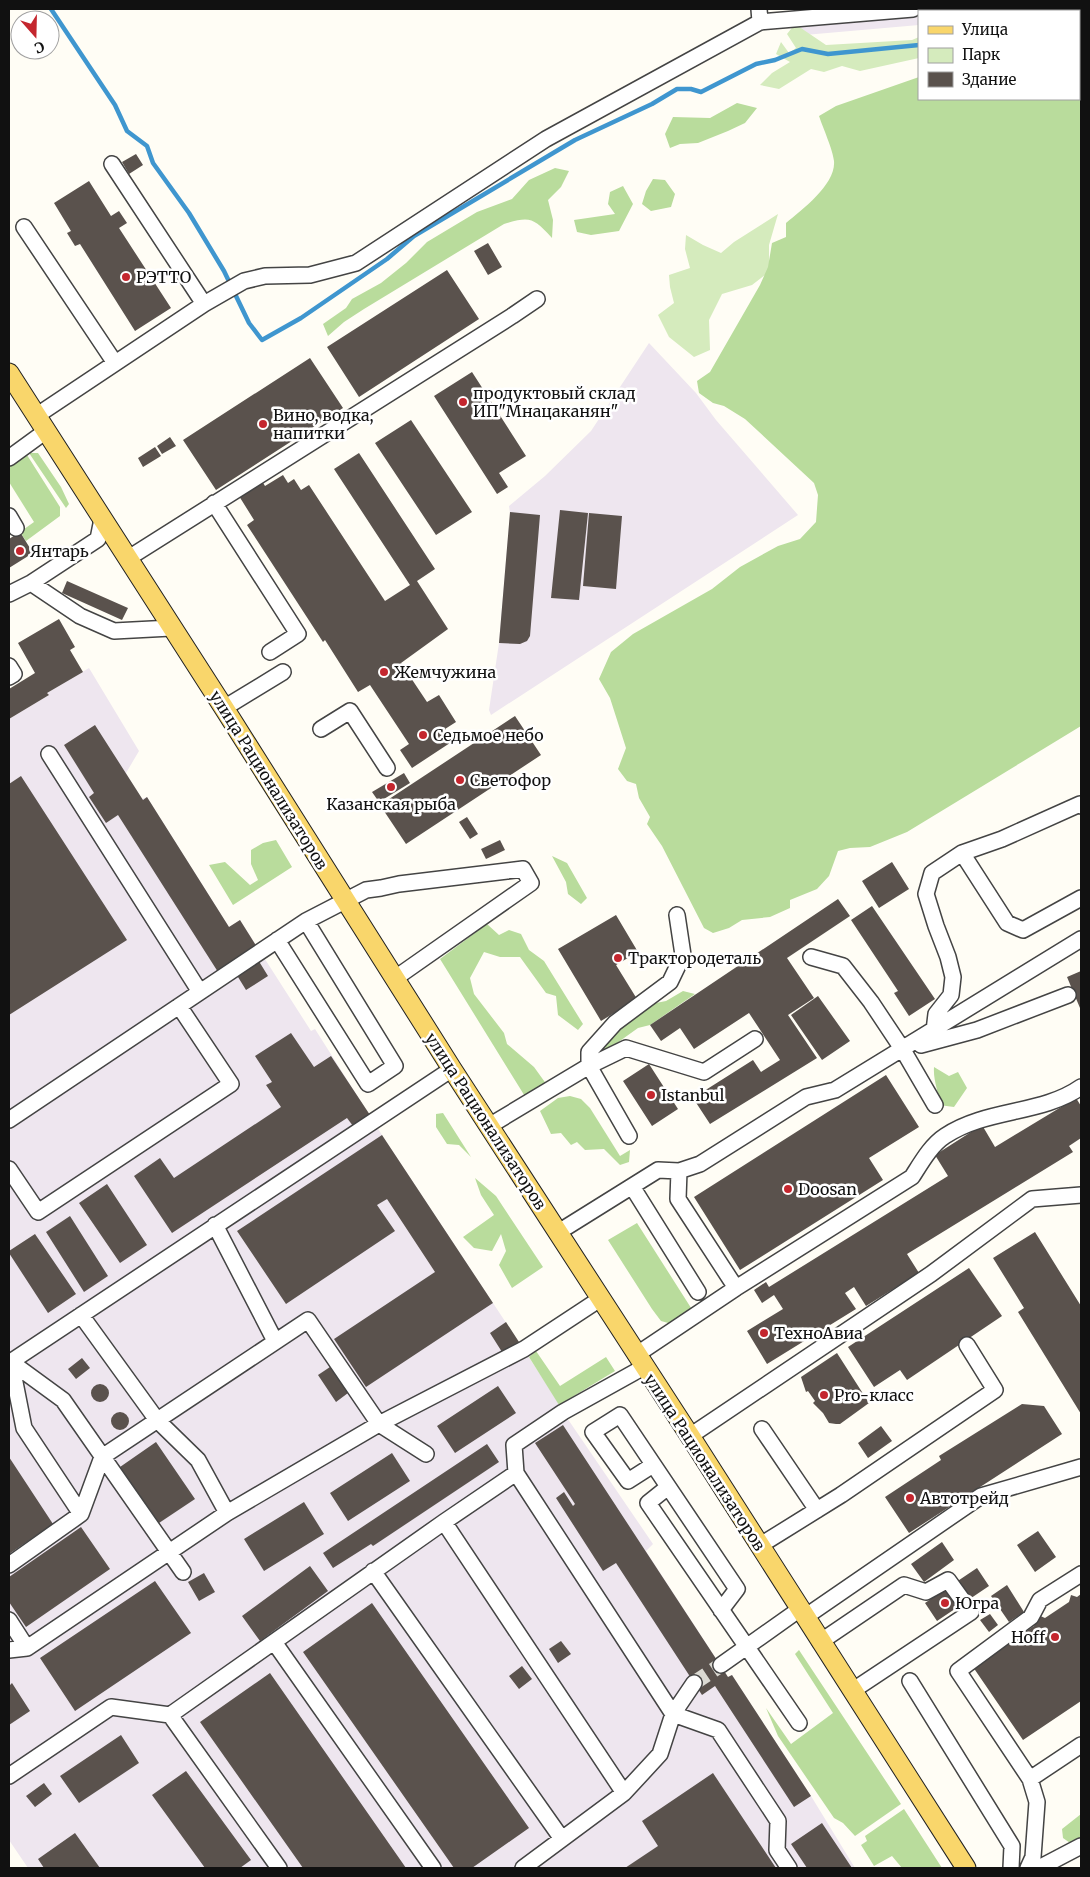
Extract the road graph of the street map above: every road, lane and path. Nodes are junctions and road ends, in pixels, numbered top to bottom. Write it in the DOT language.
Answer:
graph roads {
  1 [pos="913,9"];
  2 [pos="759,15"];
  3 [pos="112,164"];
  4 [pos="24,227"];
  5 [pos="537,299"];
  6 [pos="204,304"];
  7 [pos="115,363"];
  8 [pos="9,373"];
  9 [pos="41,424"];
  10 [pos="9,458"];
  11 [pos="214,504"];
  12 [pos="102,519"];
  13 [pos="127,558"];
  14 [pos="31,582"];
  15 [pos="9,594"];
  16 [pos="171,628"];
  17 [pos="270,652"];
  18 [pos="9,666"];
  19 [pos="284,672"];
  20 [pos="9,677"];
  21 [pos="224,708"];
  22 [pos="321,729"];
  23 [pos="49,754"];
  24 [pos="386,768"];
  25 [pos="1081,804"];
  26 [pos="962,853"];
  27 [pos="1081,898"];
  28 [pos="344,900"];
  29 [pos="677,915"];
  30 [pos="306,921"];
  31 [pos="1081,939"];
  32 [pos="277,940"];
  33 [pos="811,957"];
  34 [pos="394,979"];
  35 [pos="200,992"];
  36 [pos="1068,995"];
  37 [pos="179,1006"];
  38 [pos="934,1031"];
  39 [pos="755,1039"];
  40 [pos="903,1050"];
  41 [pos="589,1066"];
  42 [pos="452,1069"];
  43 [pos="1081,1087"];
  44 [pos="935,1105"];
  45 [pos="9,1120"];
  46 [pos="489,1126"];
  47 [pos="629,1136"];
  48 [pos="9,1169"];
  49 [pos="679,1171"];
  50 [pos="632,1188"];
  51 [pos="1081,1195"];
  52 [pos="215,1225"];
  53 [pos="558,1232"];
  54 [pos="736,1288"];
  55 [pos="698,1292"];
  56 [pos="600,1299"];
  57 [pos="80,1315"];
  58 [pos="275,1341"];
  59 [pos="967,1345"];
  60 [pos="640,1361"];
  61 [pos="10,1363"];
  62 [pos="157,1420"];
  63 [pos="379,1424"];
  64 [pos="762,1429"];
  65 [pos="690,1436"];
  66 [pos="426,1454"];
  67 [pos="102,1457"];
  68 [pos="653,1465"];
  69 [pos="1081,1467"];
  70 [pos="516,1473"];
  71 [pos="668,1487"];
  72 [pos="817,1510"];
  73 [pos="227,1513"];
  74 [pos="81,1514"];
  75 [pos="444,1522"];
  76 [pos="759,1546"];
  77 [pos="168,1553"];
  78 [pos="9,1565"];
  79 [pos="183,1572"];
  80 [pos="373,1572"];
  81 [pos="1081,1574"];
  82 [pos="721,1610"];
  83 [pos="802,1613"];
  84 [pos="9,1620"];
  85 [pos="274,1642"];
  86 [pos="820,1642"];
  87 [pos="746,1647"];
  88 [pos="27,1648"];
  89 [pos="9,1650"];
  90 [pos="720,1665"];
  91 [pos="910,1681"];
  92 [pos="694,1683"];
  93 [pos="852,1691"];
  94 [pos="674,1714"];
  95 [pos="170,1715"];
  96 [pos="800,1723"];
  97 [pos="1081,1745"];
  98 [pos="9,1776"];
  99 [pos="1030,1779"];
  100 [pos="624,1793"];
  101 [pos="562,1839"];
  102 [pos="1081,1846"];
  103 [pos="280,1868"];
  104 [pos="433,1868"];
  105 [pos="523,1868"];
  106 [pos="789,1868"];
  107 [pos="966,1868"];
  108 [pos="1011,1868"];
  109 [pos="1028,1868"];
  110 [pos="1039,1868"];
  1 -- 2 [label="lane"];
  2 -- 6 [label="lane"];
  3 -- 6 [label="lane"];
  4 -- 7 [label="lane"];
  5 -- 11 [label="lane"];
  6 -- 7 [label="lane"];
  7 -- 9 [label="lane"];
  8 -- 9 [label="main road, улица Рационализаторов"];
  9 -- 10 [label="lane"];
  9 -- 12 [label="main road, улица Рационализаторов"];
  11 -- 13 [label="lane"];
  11 -- 17 [label="lane"];
  12 -- 13 [label="main road, улица Рационализаторов"];
  12 -- 14 [label="lane"];
  13 -- 16 [label="main road, улица Рационализаторов"];
  14 -- 15 [label="lane"];
  14 -- 16 [label="lane"];
  16 -- 21 [label="main road, улица Рационализаторов"];
  18 -- 20 [label="lane"];
  19 -- 21 [label="lane"];
  21 -- 28 [label="main road, улица Рационализаторов"];
  22 -- 24 [label="lane"];
  23 -- 35 [label="lane"];
  25 -- 26 [label="lane"];
  26 -- 27 [label="lane"];
  26 -- 38 [label="lane"];
  28 -- 30 [label="lane"];
  28 -- 34 [label="main road, улица Рационализаторов"];
  28 -- 34 [label="lane"];
  29 -- 41 [label="lane"];
  30 -- 32 [label="lane"];
  30 -- 32 [label="lane"];
  31 -- 38 [label="lane"];
  32 -- 35 [label="lane"];
  33 -- 40 [label="lane"];
  34 -- 42 [label="main road, улица Рационализаторов"];
  35 -- 37 [label="lane"];
  36 -- 40 [label="lane"];
  37 -- 45 [label="lane"];
  37 -- 48 [label="lane"];
  38 -- 40 [label="lane"];
  39 -- 41 [label="lane"];
  40 -- 44 [label="lane"];
  40 -- 49 [label="lane"];
  41 -- 46 [label="lane"];
  41 -- 47 [label="lane"];
  42 -- 46 [label="main road, улица Рационализаторов"];
  42 -- 52 [label="lane"];
  43 -- 54 [label="lane"];
  46 -- 53 [label="main road, улица Рационализаторов"];
  49 -- 50 [label="lane"];
  49 -- 54 [label="lane"];
  50 -- 53 [label="lane"];
  50 -- 55 [label="lane"];
  51 -- 65 [label="lane"];
  52 -- 57 [label="lane"];
  52 -- 58 [label="lane"];
  53 -- 56 [label="main road, улица Рационализаторов"];
  54 -- 60 [label="lane"];
  56 -- 60 [label="main road, улица Рационализаторов"];
  56 -- 63 [label="lane"];
  57 -- 61 [label="lane"];
  57 -- 62 [label="lane"];
  58 -- 62 [label="lane"];
  58 -- 63 [label="lane"];
  59 -- 72 [label="lane"];
  60 -- 65 [label="main road, улица Рационализаторов"];
  60 -- 70 [label="lane"];
  61 -- 67 [label="lane"];
  61 -- 74 [label="lane"];
  62 -- 67 [label="lane"];
  62 -- 73 [label="lane"];
  63 -- 66 [label="lane"];
  63 -- 73 [label="lane"];
  64 -- 72 [label="lane"];
  65 -- 76 [label="main road, улица Рационализаторов"];
  67 -- 74 [label="lane"];
  67 -- 77 [label="lane"];
  68 -- 71 [label="lane"];
  69 -- 83 [label="lane"];
  70 -- 75 [label="lane"];
  70 -- 94 [label="lane"];
  71 -- 82 [label="lane"];
  71 -- 82 [label="lane"];
  72 -- 76 [label="lane"];
  73 -- 77 [label="lane"];
  74 -- 78 [label="lane"];
  75 -- 80 [label="lane"];
  75 -- 100 [label="lane"];
  76 -- 83 [label="main road, улица Рационализаторов"];
  77 -- 79 [label="lane"];
  77 -- 88 [label="lane"];
  80 -- 85 [label="lane"];
  80 -- 101 [label="lane"];
  81 -- 99 [label="lane"];
  82 -- 87 [label="lane"];
  83 -- 86 [label="main road, улица Рационализаторов"];
  83 -- 87 [label="lane"];
  84 -- 88 [label="lane"];
  85 -- 95 [label="lane"];
  85 -- 104 [label="lane"];
  86 -- 93 [label="main road, улица Рационализаторов"];
  86 -- 93 [label="lane"];
  87 -- 90 [label="lane"];
  87 -- 96 [label="lane"];
  88 -- 89 [label="lane"];
  91 -- 108 [label="lane"];
  92 -- 94 [label="lane"];
  93 -- 107 [label="main road, улица Рационализаторов"];
  94 -- 100 [label="lane"];
  94 -- 106 [label="lane"];
  95 -- 98 [label="lane"];
  95 -- 103 [label="lane"];
  97 -- 99 [label="lane"];
  99 -- 109 [label="lane"];
  100 -- 101 [label="lane"];
  101 -- 105 [label="lane"];
  102 -- 110 [label="lane"];
}
